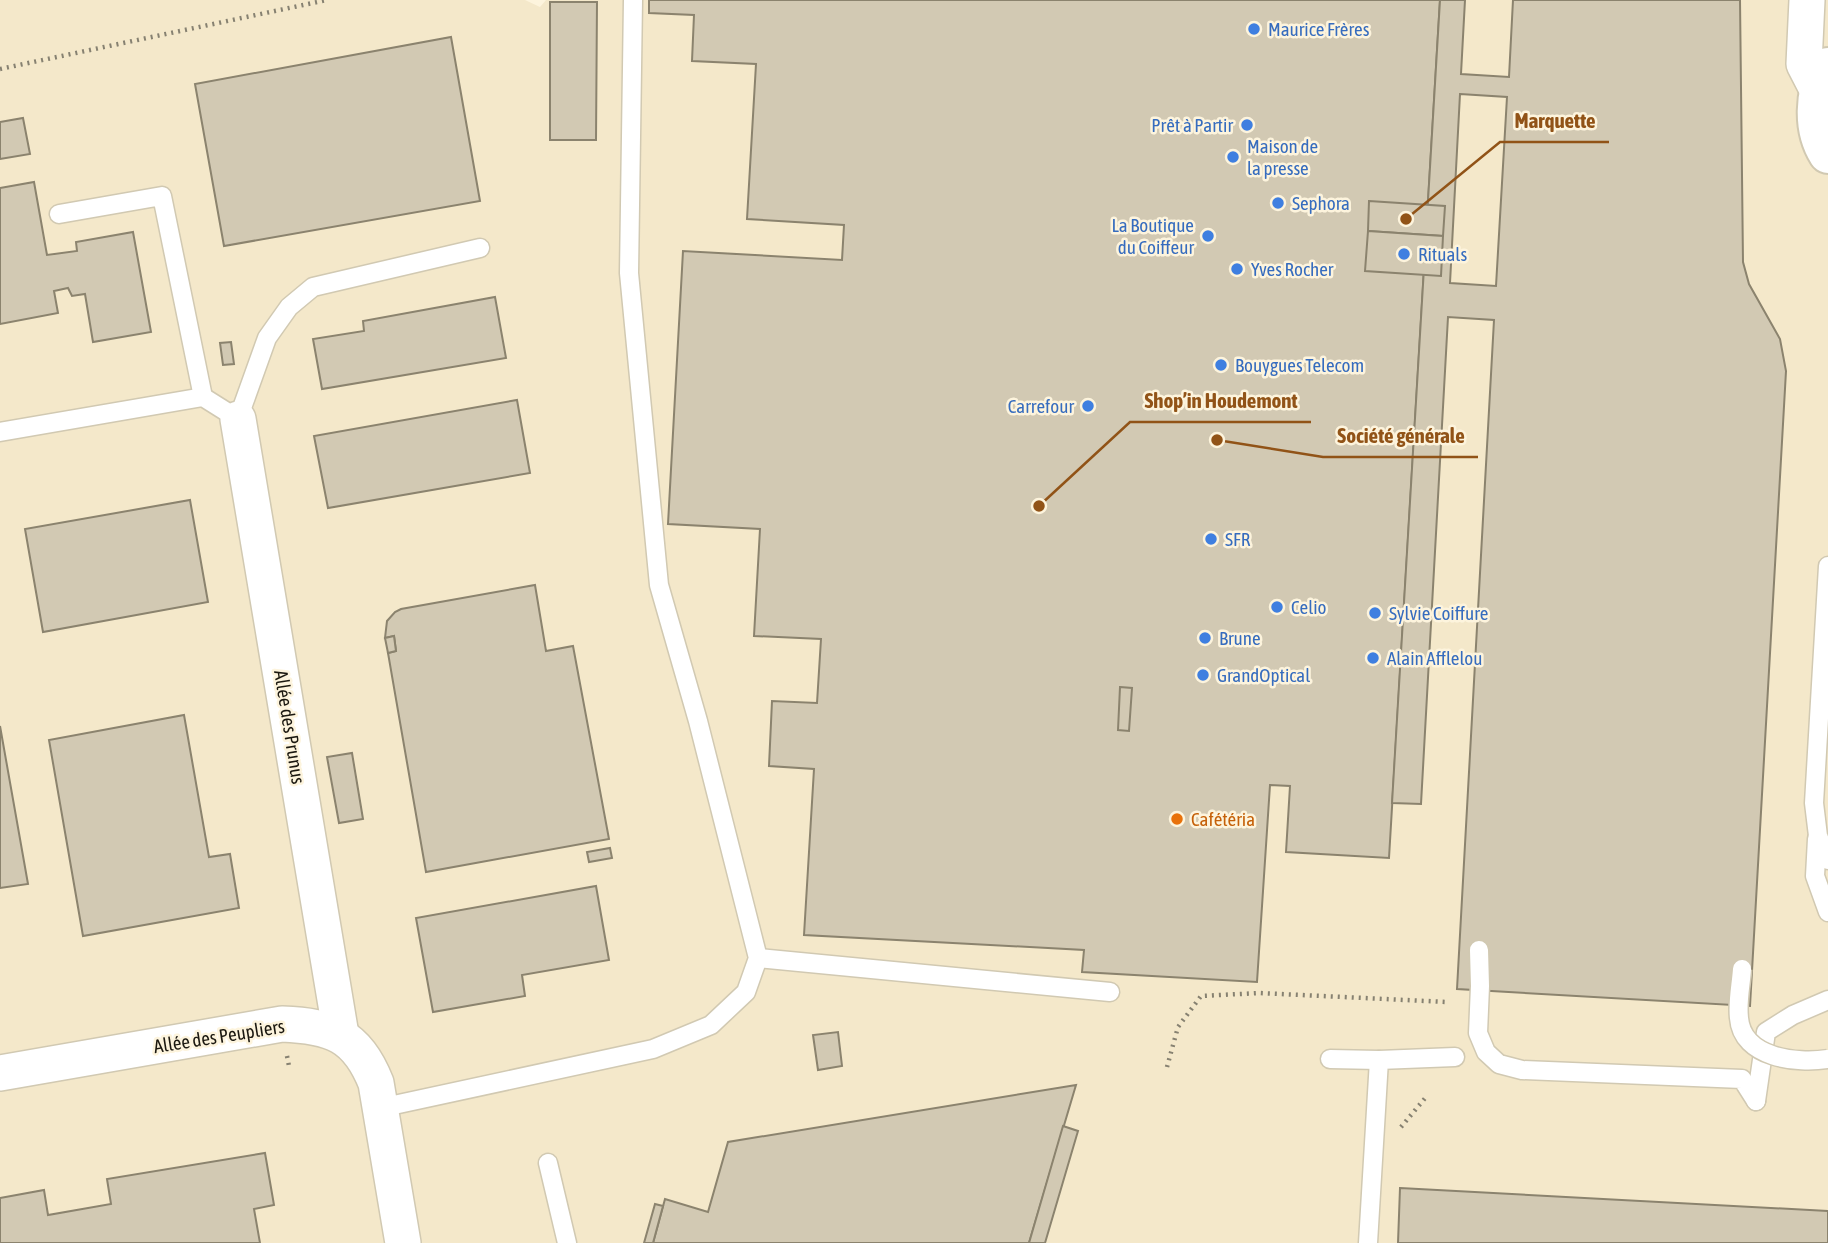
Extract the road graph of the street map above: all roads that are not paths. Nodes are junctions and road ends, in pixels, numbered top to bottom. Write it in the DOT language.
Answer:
graph roads {
  1 [pos="633,0"];
  2 [pos="1807,0"];
  3 [pos="1823,80"];
  4 [pos="1828,154"];
  5 [pos="59,214"];
  6 [pos="480,247"];
  7 [pos="203,397"];
  8 [pos="238,419"];
  9 [pos="0,432"];
  10 [pos="1828,566"];
  11 [pos="1818,836"];
  12 [pos="1828,860"];
  13 [pos="1828,912"];
  14 [pos="1479,950"];
  15 [pos="758,958"];
  16 [pos="1742,969"];
  17 [pos="1110,992"];
  18 [pos="1828,1000"];
  19 [pos="341,1035"];
  20 [pos="1455,1057"];
  21 [pos="1330,1059"];
  22 [pos="1828,1059"];
  23 [pos="1379,1060"];
  24 [pos="0,1073"];
  25 [pos="380,1108"];
  26 [pos="548,1163"];
  27 [pos="403,1243"];
  28 [pos="567,1243"];
  29 [pos="1368,1243"];
  1 -- 15 [label="lane"];
  2 -- 3 [label="street"];
  3 -- 4 [label="street"];
  5 -- 7 [label="lane"];
  6 -- 8 [label="lane"];
  7 -- 8 [label="lane"];
  7 -- 9 [label="lane"];
  8 -- 19 [label="street, Allée des Prunus"];
  10 -- 11 [label="lane"];
  11 -- 12 [label="lane"];
  11 -- 13 [label="lane"];
  14 -- 18 [label="lane"];
  15 -- 17 [label="lane"];
  15 -- 25 [label="lane"];
  16 -- 22 [label="lane, bridge"];
  19 -- 24 [label="street, Allée des Peupliers"];
  19 -- 25 [label="street, Allée des Peupliers"];
  20 -- 23 [label="lane"];
  21 -- 23 [label="lane"];
  23 -- 29 [label="lane"];
  25 -- 27 [label="street, Allée des Peupliers"];
  26 -- 28 [label="lane"];
}
